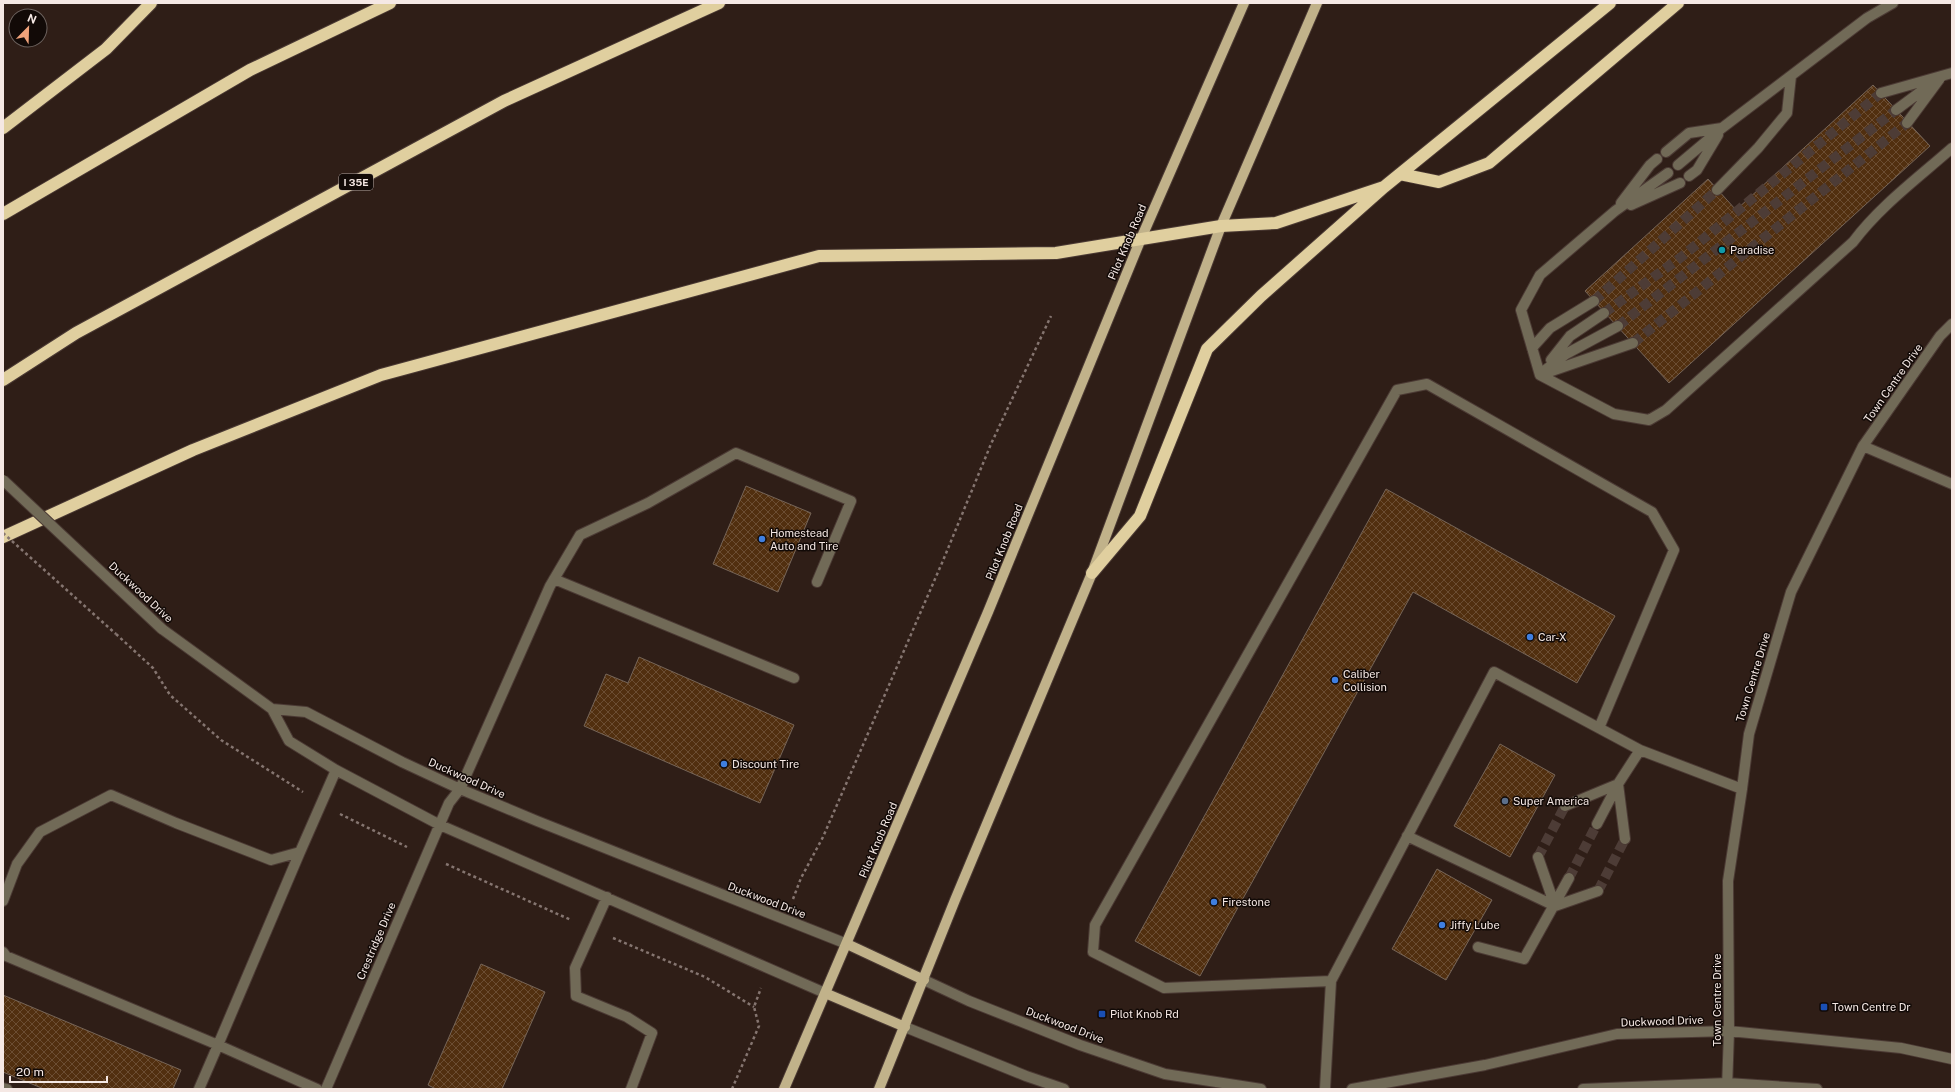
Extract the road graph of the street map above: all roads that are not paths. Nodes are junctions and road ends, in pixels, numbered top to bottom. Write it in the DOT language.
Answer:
graph roads {
  1 [pos="151,3"];
  2 [pos="390,3"];
  3 [pos="719,3"];
  4 [pos="1244,3"];
  5 [pos="1317,3"];
  6 [pos="1610,3"];
  7 [pos="1678,3"];
  8 [pos="1893,3"];
  9 [pos="1952,74"];
  10 [pos="1791,76"];
  11 [pos="1941,77"];
  12 [pos="1881,93"];
  13 [pos="1896,110"];
  14 [pos="1907,123"];
  15 [pos="3,128"];
  16 [pos="1722,128"];
  17 [pos="1952,148"];
  18 [pos="1666,152"];
  19 [pos="1657,159"];
  20 [pos="1678,165"];
  21 [pos="1668,173"];
  22 [pos="1400,174"];
  23 [pos="1689,176"];
  24 [pos="1680,183"];
  25 [pos="1384,187"];
  26 [pos="1717,190"];
  27 [pos="1615,211"];
  28 [pos="3,214"];
  29 [pos="1221,226"];
  30 [pos="1140,241"];
  31 [pos="1594,301"];
  32 [pos="1604,313"];
  33 [pos="1952,324"];
  34 [pos="1618,326"];
  35 [pos="1633,343"];
  36 [pos="1532,348"];
  37 [pos="1540,374"];
  38 [pos="3,380"];
  39 [pos="1863,446"];
  40 [pos="3,480"];
  41 [pos="1952,484"];
  42 [pos="3,537"];
  43 [pos="1092,573"];
  44 [pos="554,579"];
  45 [pos="817,582"];
  46 [pos="794,678"];
  47 [pos="272,709"];
  48 [pos="1599,728"];
  49 [pos="1640,750"];
  50 [pos="336,770"];
  51 [pos="1618,784"];
  52 [pos="460,789"];
  53 [pos="1742,789"];
  54 [pos="1565,806"];
  55 [pos="1597,824"];
  56 [pos="440,825"];
  57 [pos="1407,836"];
  58 [pos="1625,839"];
  59 [pos="300,852"];
  60 [pos="1538,858"];
  61 [pos="1569,878"];
  62 [pos="1598,891"];
  63 [pos="607,897"];
  64 [pos="3,901"];
  65 [pos="1555,906"];
  66 [pos="847,944"];
  67 [pos="1478,947"];
  68 [pos="3,952"];
  69 [pos="924,980"];
  70 [pos="1331,981"];
  71 [pos="825,993"];
  72 [pos="905,1027"];
  73 [pos="1729,1031"];
  74 [pos="218,1045"];
  75 [pos="1952,1059"];
  76 [pos="1727,1086"];
  77 [pos="3,1088"];
  78 [pos="7,1089"];
  79 [pos="199,1089"];
  80 [pos="317,1089"];
  81 [pos="326,1089"];
  82 [pos="631,1089"];
  83 [pos="784,1089"];
  84 [pos="879,1089"];
  85 [pos="1064,1089"];
  86 [pos="1261,1089"];
  87 [pos="1325,1089"];
  88 [pos="1352,1089"];
  89 [pos="1584,1089"];
  90 [pos="1817,1089"];
  1 -- 15 [label="highway"];
  2 -- 28 [label="highway"];
  3 -- 38 [label="highway, I 35E"];
  4 -- 30 [label="main road, Pilot Knob Road"];
  5 -- 29 [label="main road"];
  6 -- 22 [label="highway"];
  7 -- 22 [label="highway"];
  8 -- 10 [label="street"];
  9 -- 11 [label="street"];
  10 -- 16 [label="street"];
  10 -- 26 [label="street"];
  11 -- 12 [label="street"];
  11 -- 13 [label="street"];
  11 -- 14 [label="street"];
  16 -- 18 [label="street"];
  16 -- 20 [label="street"];
  16 -- 23 [label="street"];
  17 -- 37 [label="street"];
  19 -- 27 [label="street"];
  21 -- 27 [label="street"];
  22 -- 25 [label="highway"];
  24 -- 27 [label="street"];
  25 -- 29 [label="highway"];
  25 -- 43 [label="highway"];
  27 -- 36 [label="street"];
  29 -- 30 [label="highway"];
  29 -- 43 [label="main road"];
  30 -- 42 [label="highway"];
  30 -- 66 [label="main road, Pilot Knob Road"];
  31 -- 36 [label="street"];
  32 -- 37 [label="street"];
  33 -- 39 [label="street, Town Centre Drive"];
  34 -- 37 [label="street"];
  35 -- 37 [label="street"];
  36 -- 37 [label="street"];
  39 -- 41 [label="street"];
  39 -- 53 [label="street, Town Centre Drive"];
  40 -- 47 [label="street, Duckwood Drive, bridge"];
  43 -- 69 [label="main road"];
  44 -- 45 [label="street, Crestridge Drive"];
  44 -- 46 [label="street"];
  44 -- 52 [label="street, Crestridge Drive"];
  47 -- 50 [label="street, Duckwood Drive"];
  47 -- 52 [label="street, Duckwood Drive"];
  48 -- 49 [label="street"];
  48 -- 57 [label="street"];
  48 -- 70 [label="street"];
  49 -- 51 [label="street"];
  49 -- 53 [label="street"];
  50 -- 56 [label="street, Duckwood Drive"];
  50 -- 59 [label="street"];
  51 -- 54 [label="street"];
  51 -- 55 [label="street"];
  51 -- 58 [label="street"];
  52 -- 56 [label="street, Crestridge Drive"];
  52 -- 66 [label="street, Duckwood Drive"];
  53 -- 73 [label="street, Town Centre Drive"];
  56 -- 63 [label="street, Duckwood Drive"];
  56 -- 81 [label="street, Crestridge Drive"];
  57 -- 65 [label="street"];
  57 -- 70 [label="street"];
  59 -- 64 [label="street"];
  59 -- 74 [label="street"];
  60 -- 65 [label="street"];
  61 -- 65 [label="street"];
  62 -- 65 [label="street"];
  63 -- 71 [label="street, Duckwood Drive"];
  63 -- 82 [label="street"];
  65 -- 67 [label="street"];
  66 -- 69 [label="main road, Duckwood Drive"];
  66 -- 71 [label="main road, Pilot Knob Road"];
  68 -- 74 [label="street"];
  69 -- 72 [label="main road"];
  69 -- 86 [label="street, Duckwood Drive"];
  70 -- 87 [label="street"];
  71 -- 72 [label="main road, Duckwood Drive"];
  71 -- 83 [label="main road, Pilot Knob Road"];
  72 -- 84 [label="main road"];
  72 -- 85 [label="street, Duckwood Drive"];
  73 -- 75 [label="street, Duckwood Drive"];
  73 -- 76 [label="street, Town Centre Drive"];
  73 -- 88 [label="street, Duckwood Drive"];
  74 -- 79 [label="street"];
  74 -- 80 [label="street"];
  76 -- 89 [label="street"];
  76 -- 90 [label="street"];
  77 -- 78 [label="street"];
}
